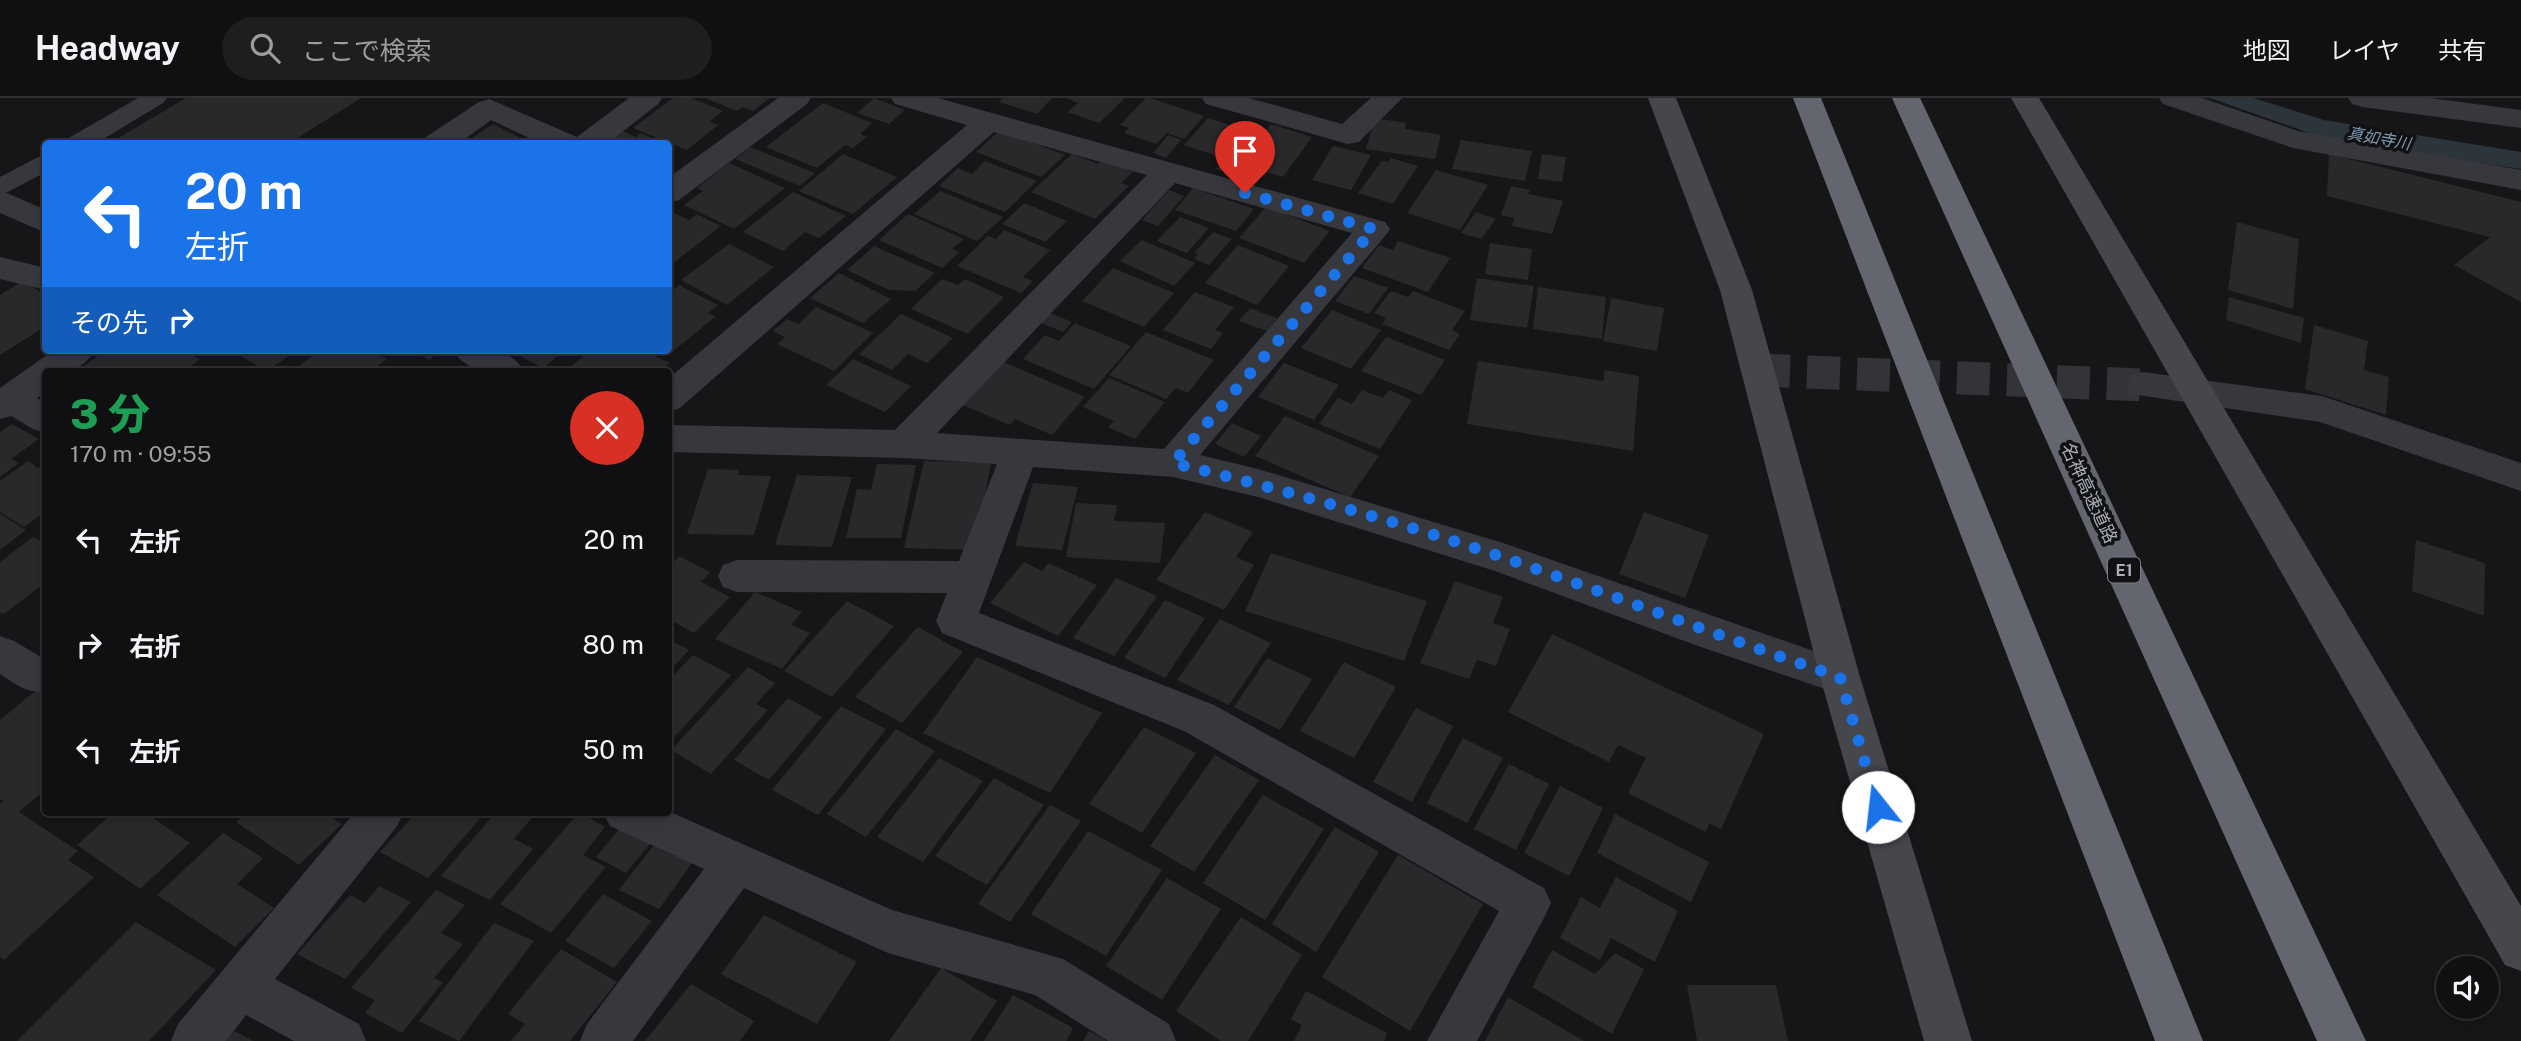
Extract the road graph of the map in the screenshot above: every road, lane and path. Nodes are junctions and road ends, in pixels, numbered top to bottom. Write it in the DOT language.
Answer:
graph roads {
  1 [pos="155,98"];
  2 [pos="648,98"];
  3 [pos="797,98"];
  4 [pos="905,98"];
  5 [pos="1216,98"];
  6 [pos="1388,98"];
  7 [pos="1662,98"];
  8 [pos="1807,98"];
  9 [pos="1906,98"];
  10 [pos="2025,98"];
  11 [pos="2173,98"];
  12 [pos="2362,98"];
  13 [pos="2521,119"];
  14 [pos="989,121"];
  15 [pos="83,140"];
  16 [pos="443,140"];
  17 [pos="559,140"];
  18 [pos="592,140"];
  19 [pos="42,163"];
  20 [pos="1168,172"];
  21 [pos="2521,180"];
  22 [pos="0,188"];
  23 [pos="672,191"];
  24 [pos="0,200"];
  25 [pos="42,221"];
  26 [pos="0,268"];
  27 [pos="42,278"];
  28 [pos="72,354"];
  29 [pos="477,354"];
  30 [pos="53,368"];
  31 [pos="502,368"];
  32 [pos="42,376"];
  33 [pos="2143,384"];
  34 [pos="2197,390"];
  35 [pos="672,396"];
  36 [pos="5,402"];
  37 [pos="42,418"];
  38 [pos="672,438"];
  39 [pos="904,444"];
  40 [pos="1020,452"];
  41 [pos="1173,463"];
  42 [pos="2521,477"];
  43 [pos="737,576"];
  44 [pos="973,576"];
  45 [pos="0,653"];
  46 [pos="37,676"];
  47 [pos="1840,677"];
  48 [pos="379,816"];
  49 [pos="633,816"];
  50 [pos="735,864"];
  51 [pos="2521,949"];
  52 [pos="240,986"];
  53 [pos="195,1041"];
  54 [pos="342,1041"];
  55 [pos="604,1041"];
  56 [pos="1152,1041"];
  57 [pos="1451,1041"];
  58 [pos="1948,1041"];
  59 [pos="2179,1041"];
  60 [pos="2342,1041"];
  1 -- 15 [label="lane"];
  2 -- 18 [label="street"];
  3 -- 23 [label="street"];
  4 -- 14 [label="street"];
  5 -- 6 [label="street"];
  7 -- 47 [label="street"];
  8 -- 59 [label="highway"];
  9 -- 60 [label="highway, 名神高速道路 / E1"];
  10 -- 34 [label="street"];
  11 -- 21 [label="street"];
  12 -- 13 [label="street"];
  14 -- 20 [label="street"];
  14 -- 35 [label="street"];
  16 -- 17 [label="street"];
  19 -- 22 [label="lane"];
  20 -- 39 [label="street"];
  20 -- 41 [label="street"];
  24 -- 25 [label="street"];
  26 -- 27 [label="street"];
  28 -- 30 [label="street"];
  29 -- 31 [label="street"];
  32 -- 36 [label="street"];
  33 -- 34 [label="street"];
  34 -- 42 [label="street"];
  34 -- 51 [label="street"];
  36 -- 37 [label="street"];
  38 -- 39 [label="street"];
  39 -- 40 [label="street"];
  40 -- 41 [label="street"];
  40 -- 44 [label="street"];
  41 -- 47 [label="street"];
  43 -- 44 [label="street"];
  44 -- 57 [label="street"];
  45 -- 46 [label="street"];
  47 -- 58 [label="street"];
  48 -- 52 [label="street"];
  49 -- 50 [label="street"];
  50 -- 55 [label="street"];
  50 -- 56 [label="street"];
  52 -- 53 [label="street"];
  52 -- 54 [label="street"];
}
